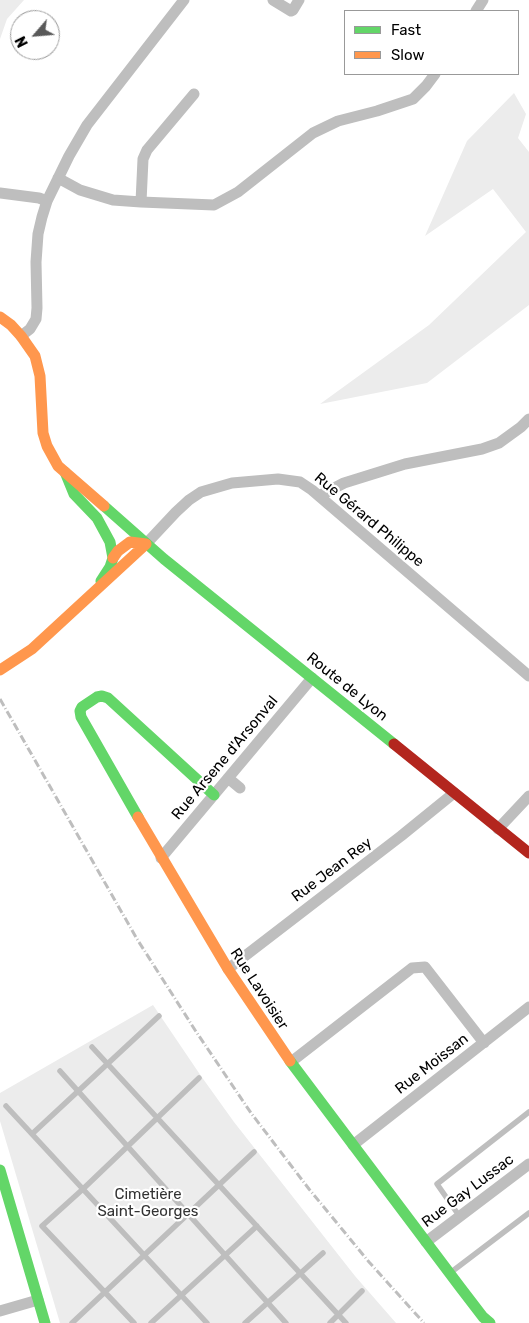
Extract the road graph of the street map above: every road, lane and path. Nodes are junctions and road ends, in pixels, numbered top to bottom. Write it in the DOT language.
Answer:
graph roads {
  1 [pos="184,0"];
  2 [pos="273,0"];
  3 [pos="299,0"];
  4 [pos="435,75"];
  5 [pos="194,94"];
  6 [pos="58,178"];
  7 [pos="0,193"];
  8 [pos="48,201"];
  9 [pos="141,202"];
  10 [pos="0,317"];
  11 [pos="21,336"];
  12 [pos="529,419"];
  13 [pos="65,472"];
  14 [pos="319,496"];
  15 [pos="146,544"];
  16 [pos="113,558"];
  17 [pos="85,599"];
  18 [pos="2,668"];
  19 [pos="529,676"];
  20 [pos="312,678"];
  21 [pos="228,778"];
  22 [pos="240,788"];
  23 [pos="454,792"];
  24 [pos="214,795"];
  25 [pos="529,796"];
  26 [pos="498,829"];
  27 [pos="529,853"];
  28 [pos="160,858"];
  29 [pos="228,969"];
  30 [pos="529,1007"];
  31 [pos="159,1016"];
  32 [pos="484,1043"];
  33 [pos="92,1047"];
  34 [pos="290,1062"];
  35 [pos="107,1064"];
  36 [pos="60,1071"];
  37 [pos="199,1078"];
  38 [pos="78,1092"];
  39 [pos="6,1106"];
  40 [pos="529,1112"];
  41 [pos="156,1118"];
  42 [pos="32,1134"];
  43 [pos="353,1145"];
  44 [pos="127,1147"];
  45 [pos="254,1152"];
  46 [pos="529,1164"];
  47 [pos="0,1170"];
  48 [pos="218,1185"];
  49 [pos="83,1189"];
  50 [pos="6,1211"];
  51 [pos="529,1213"];
  52 [pos="188,1214"];
  53 [pos="460,1217"];
  54 [pos="257,1226"];
  55 [pos="426,1242"];
  56 [pos="322,1253"];
  57 [pos="144,1255"];
  58 [pos="226,1255"];
  59 [pos="300,1273"];
  60 [pos="450,1273"];
  61 [pos="362,1291"];
  62 [pos="105,1292"];
  63 [pos="181,1295"];
  64 [pos="38,1300"];
  65 [pos="268,1302"];
  66 [pos="0,1311"];
  67 [pos="338,1315"];
  68 [pos="45,1323"];
  69 [pos="72,1323"];
  70 [pos="134,1323"];
  71 [pos="151,1323"];
  72 [pos="208,1323"];
  73 [pos="245,1323"];
  74 [pos="286,1323"];
  75 [pos="330,1323"];
  76 [pos="346,1323"];
  77 [pos="490,1323"];
  1 -- 6 [label="street"];
  2 -- 3 [label="street"];
  4 -- 9 [label="street"];
  5 -- 9 [label="street"];
  6 -- 8 [label="street"];
  6 -- 9 [label="street"];
  7 -- 8 [label="street"];
  8 -- 11 [label="street"];
  10 -- 11 [label="main road"];
  11 -- 13 [label="main road"];
  12 -- 14 [label="street"];
  13 -- 15 [label="main road, Route de Lyon"];
  13 -- 16 [label="main road"];
  14 -- 15 [label="street, Rue Gérard Philippe"];
  14 -- 19 [label="street, Rue Gérard Philippe"];
  15 -- 16 [label="main road"];
  15 -- 17 [label="main road"];
  15 -- 20 [label="main road, Route de Lyon"];
  16 -- 17 [label="main road"];
  17 -- 18 [label="main road"];
  20 -- 21 [label="street, Rue Arsene d'Arsonval"];
  20 -- 23 [label="main road, Route de Lyon"];
  21 -- 22 [label="street"];
  21 -- 24 [label="street, Rue Arsene d'Arsonval"];
  23 -- 26 [label="main road, Route de Lyon"];
  23 -- 29 [label="street, Rue Jean Rey"];
  24 -- 28 [label="street, Rue Arsene d'Arsonval"];
  24 -- 28 [label="main road, Rue Lavoisier"];
  25 -- 26 [label="street"];
  26 -- 27 [label="main road, Route de Lyon"];
  28 -- 29 [label="main road, Rue Lavoisier"];
  29 -- 34 [label="main road, Rue Lavoisier"];
  30 -- 32 [label="street, Rue Moissan"];
  31 -- 35 [label="lane"];
  32 -- 34 [label="street"];
  32 -- 43 [label="street, Rue Moissan"];
  33 -- 35 [label="lane"];
  34 -- 43 [label="main road, Rue Lavoisier"];
  35 -- 38 [label="lane"];
  35 -- 41 [label="lane"];
  36 -- 38 [label="lane"];
  37 -- 41 [label="lane"];
  38 -- 42 [label="lane"];
  38 -- 44 [label="lane"];
  39 -- 42 [label="lane"];
  40 -- 53 [label="lane"];
  41 -- 44 [label="lane"];
  41 -- 48 [label="lane"];
  42 -- 49 [label="lane"];
  43 -- 55 [label="main road, Rue Lavoisier"];
  44 -- 49 [label="lane"];
  44 -- 52 [label="lane"];
  45 -- 48 [label="lane"];
  46 -- 53 [label="street, Rue Gay Lussac"];
  47 -- 50 [label="main road"];
  48 -- 52 [label="lane"];
  48 -- 54 [label="lane"];
  49 -- 57 [label="lane"];
  49 -- 62 [label="lane"];
  50 -- 64 [label="main road"];
  51 -- 60 [label="lane"];
  52 -- 57 [label="lane"];
  52 -- 58 [label="lane"];
  53 -- 55 [label="street, Rue Gay Lussac"];
  54 -- 58 [label="lane"];
  54 -- 59 [label="lane"];
  55 -- 60 [label="main road, Rue Lavoisier"];
  56 -- 59 [label="lane"];
  57 -- 62 [label="lane"];
  57 -- 63 [label="lane"];
  58 -- 63 [label="lane"];
  58 -- 65 [label="lane"];
  59 -- 65 [label="lane"];
  59 -- 67 [label="lane"];
  60 -- 77 [label="main road, Rue Lavoisier"];
  61 -- 67 [label="lane"];
  62 -- 69 [label="lane"];
  62 -- 70 [label="lane"];
  63 -- 71 [label="lane"];
  63 -- 72 [label="lane"];
  64 -- 66 [label="street"];
  64 -- 68 [label="main road"];
  65 -- 73 [label="lane"];
  65 -- 74 [label="lane"];
  67 -- 75 [label="lane"];
  67 -- 76 [label="lane"];
}
